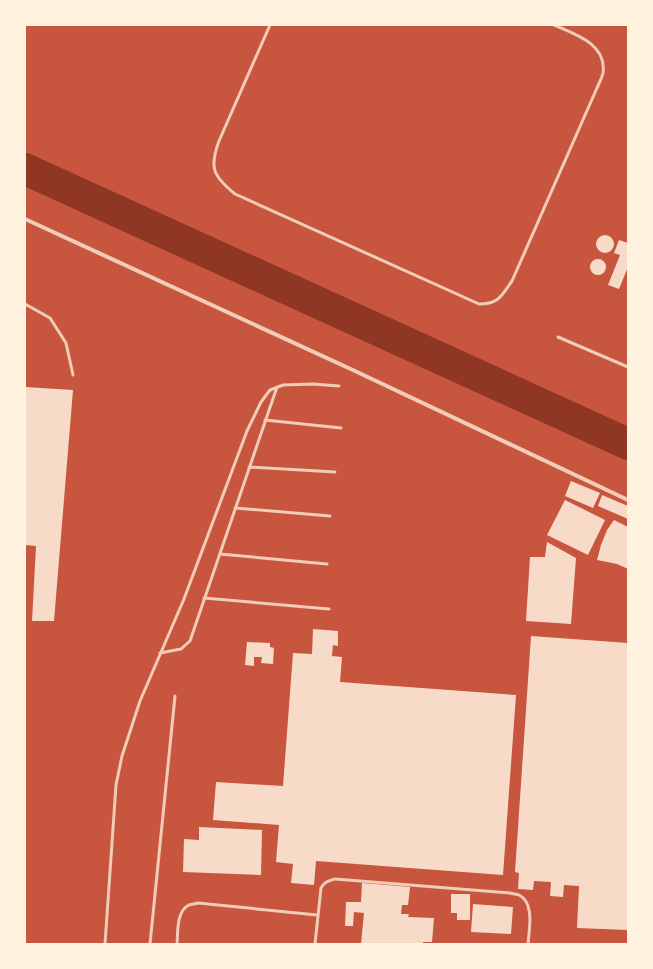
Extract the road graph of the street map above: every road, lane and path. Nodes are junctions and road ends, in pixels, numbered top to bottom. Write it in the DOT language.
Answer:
graph roads {
  1 [pos="270,25"];
  2 [pos="554,25"];
  3 [pos="25,219"];
  4 [pos="25,304"];
  5 [pos="558,337"];
  6 [pos="628,367"];
  7 [pos="73,375"];
  8 [pos="339,386"];
  9 [pos="277,387"];
  10 [pos="266,420"];
  11 [pos="342,428"];
  12 [pos="249,467"];
  13 [pos="334,472"];
  14 [pos="628,500"];
  15 [pos="235,508"];
  16 [pos="330,516"];
  17 [pos="220,554"];
  18 [pos="327,564"];
  19 [pos="204,598"];
  20 [pos="329,609"];
  21 [pos="160,653"];
  22 [pos="175,696"];
  23 [pos="317,915"];
  24 [pos="105,944"];
  25 [pos="150,944"];
  26 [pos="177,944"];
  27 [pos="315,944"];
  28 [pos="528,944"];
  1 -- 2 [label="lane"];
  3 -- 14 [label="street"];
  4 -- 7 [label="lane"];
  5 -- 6 [label="lane"];
  8 -- 9 [label="lane"];
  9 -- 10 [label="lane"];
  9 -- 21 [label="lane"];
  10 -- 11 [label="lane"];
  10 -- 12 [label="lane"];
  12 -- 13 [label="lane"];
  12 -- 15 [label="lane"];
  15 -- 16 [label="lane"];
  15 -- 17 [label="lane"];
  17 -- 18 [label="lane"];
  17 -- 19 [label="lane"];
  19 -- 20 [label="lane"];
  19 -- 21 [label="lane"];
  21 -- 24 [label="lane"];
  22 -- 25 [label="lane"];
  23 -- 26 [label="lane"];
  23 -- 27 [label="lane"];
  23 -- 28 [label="lane"];
}
